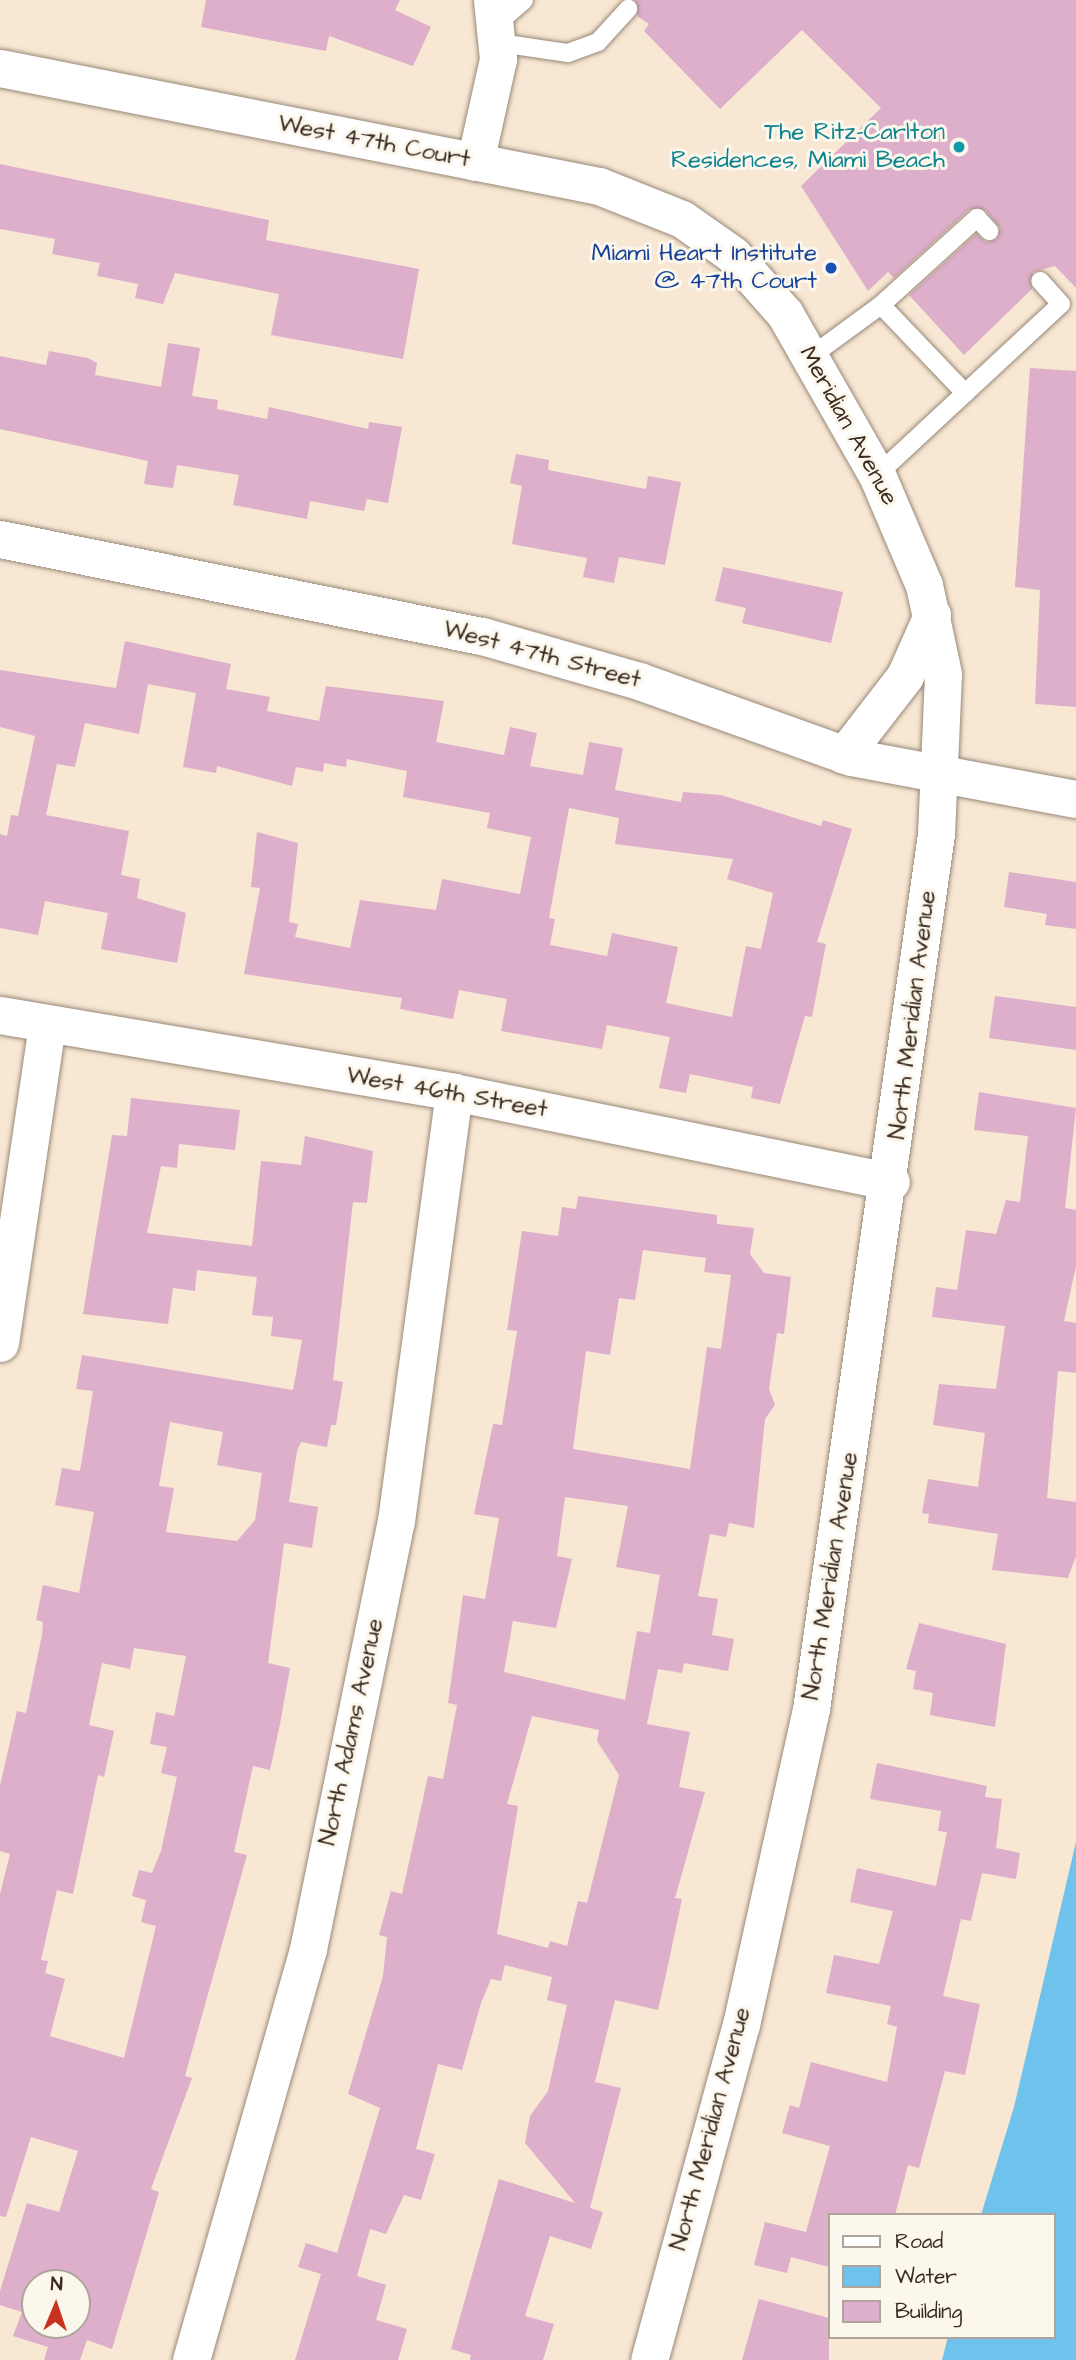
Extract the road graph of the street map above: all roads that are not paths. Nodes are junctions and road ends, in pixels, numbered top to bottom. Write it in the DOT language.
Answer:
graph roads {
  1 [pos="628,9"];
  2 [pos="504,16"];
  3 [pos="0,68"];
  4 [pos="475,162"];
  5 [pos="989,231"];
  6 [pos="733,255"];
  7 [pos="1040,281"];
  8 [pos="881,305"];
  9 [pos="810,357"];
  10 [pos="965,393"];
  11 [pos="877,475"];
  12 [pos="0,539"];
  13 [pos="932,615"];
  14 [pos="844,755"];
  15 [pos="942,778"];
  16 [pos="1076,799"];
  17 [pos="0,1015"];
  18 [pos="47,1024"];
  19 [pos="454,1092"];
  20 [pos="891,1182"];
  21 [pos="0,1343"];
  22 [pos="191,2360"];
  23 [pos="649,2360"];
  1 -- 2 [label="lane"];
  2 -- 4 [label="street"];
  3 -- 4 [label="street, West 47th Court"];
  4 -- 6 [label="street, West 47th Court"];
  5 -- 8 [label="lane"];
  6 -- 9 [label="street, Meridian Avenue"];
  7 -- 10 [label="lane"];
  8 -- 9 [label="lane"];
  8 -- 10 [label="lane"];
  9 -- 11 [label="street, Meridian Avenue"];
  10 -- 11 [label="lane"];
  11 -- 13 [label="street, Meridian Avenue"];
  12 -- 14 [label="street, West 47th Street"];
  13 -- 14 [label="street"];
  13 -- 15 [label="street, Meridian Avenue"];
  14 -- 15 [label="street, West 47th Street"];
  15 -- 16 [label="street, West 47th Street"];
  15 -- 20 [label="street, North Meridian Avenue"];
  17 -- 18 [label="street, West 46th Street"];
  18 -- 19 [label="street, West 46th Street"];
  18 -- 21 [label="street"];
  19 -- 20 [label="street, West 46th Street"];
  19 -- 22 [label="street, North Adams Avenue"];
  20 -- 23 [label="street, North Meridian Avenue"];
}
